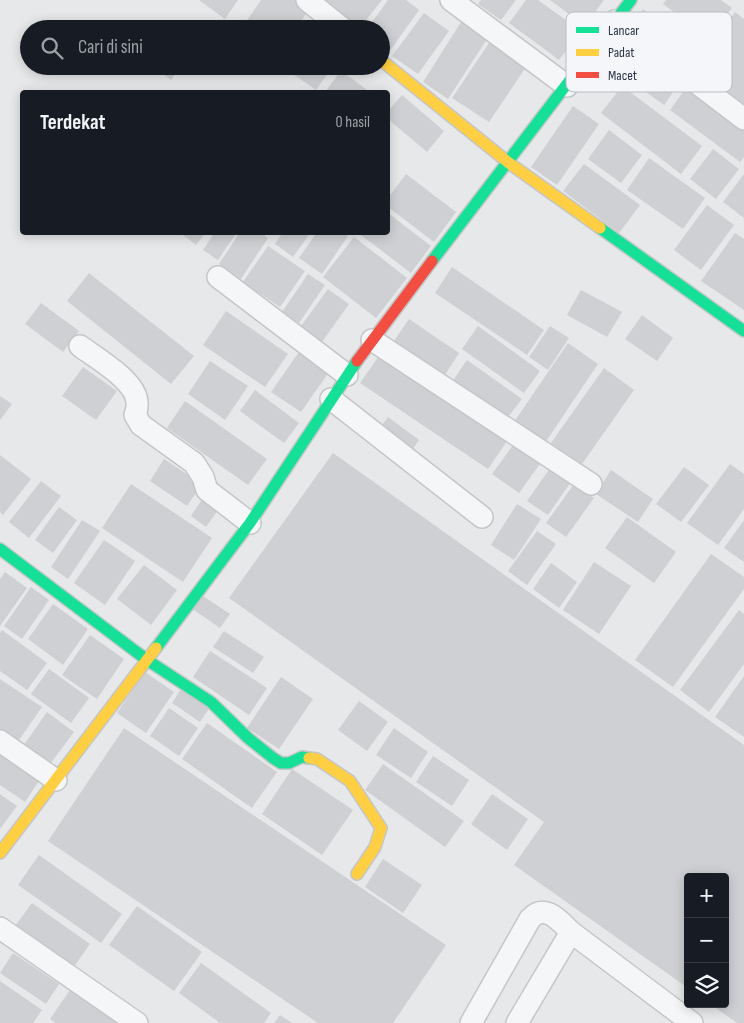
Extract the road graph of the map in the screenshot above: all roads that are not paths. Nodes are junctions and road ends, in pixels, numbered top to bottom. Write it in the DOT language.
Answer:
graph roads {
  1 [pos="307,0"];
  2 [pos="451,0"];
  3 [pos="631,0"];
  4 [pos="622,12"];
  5 [pos="332,20"];
  6 [pos="390,67"];
  7 [pos="566,85"];
  8 [pos="566,87"];
  9 [pos="709,92"];
  10 [pos="744,119"];
  11 [pos="509,163"];
  12 [pos="218,277"];
  13 [pos="744,331"];
  14 [pos="372,340"];
  15 [pos="80,346"];
  16 [pos="347,375"];
  17 [pos="331,399"];
  18 [pos="592,484"];
  19 [pos="482,517"];
  20 [pos="250,523"];
  21 [pos="0,549"];
  22 [pos="146,660"];
  23 [pos="0,741"];
  24 [pos="56,780"];
  25 [pos="0,852"];
  26 [pos="357,874"];
  27 [pos="0,928"];
  28 [pos="571,932"];
  29 [pos="136,1023"];
  30 [pos="471,1023"];
  31 [pos="517,1023"];
  32 [pos="692,1023"];
  1 -- 5 [label="street"];
  2 -- 7 [label="street"];
  3 -- 4 [label="street"];
  6 -- 11 [label="street"];
  8 -- 11 [label="street"];
  9 -- 10 [label="street"];
  11 -- 13 [label="street"];
  11 -- 14 [label="street"];
  12 -- 16 [label="street"];
  14 -- 16 [label="street"];
  14 -- 18 [label="street"];
  15 -- 20 [label="street"];
  16 -- 17 [label="street"];
  17 -- 19 [label="street"];
  17 -- 20 [label="street"];
  20 -- 22 [label="street"];
  21 -- 22 [label="street"];
  22 -- 24 [label="street"];
  22 -- 26 [label="street"];
  23 -- 24 [label="street"];
  24 -- 25 [label="street"];
  27 -- 29 [label="street"];
  28 -- 30 [label="street"];
  28 -- 31 [label="street"];
  28 -- 32 [label="street"];
}
